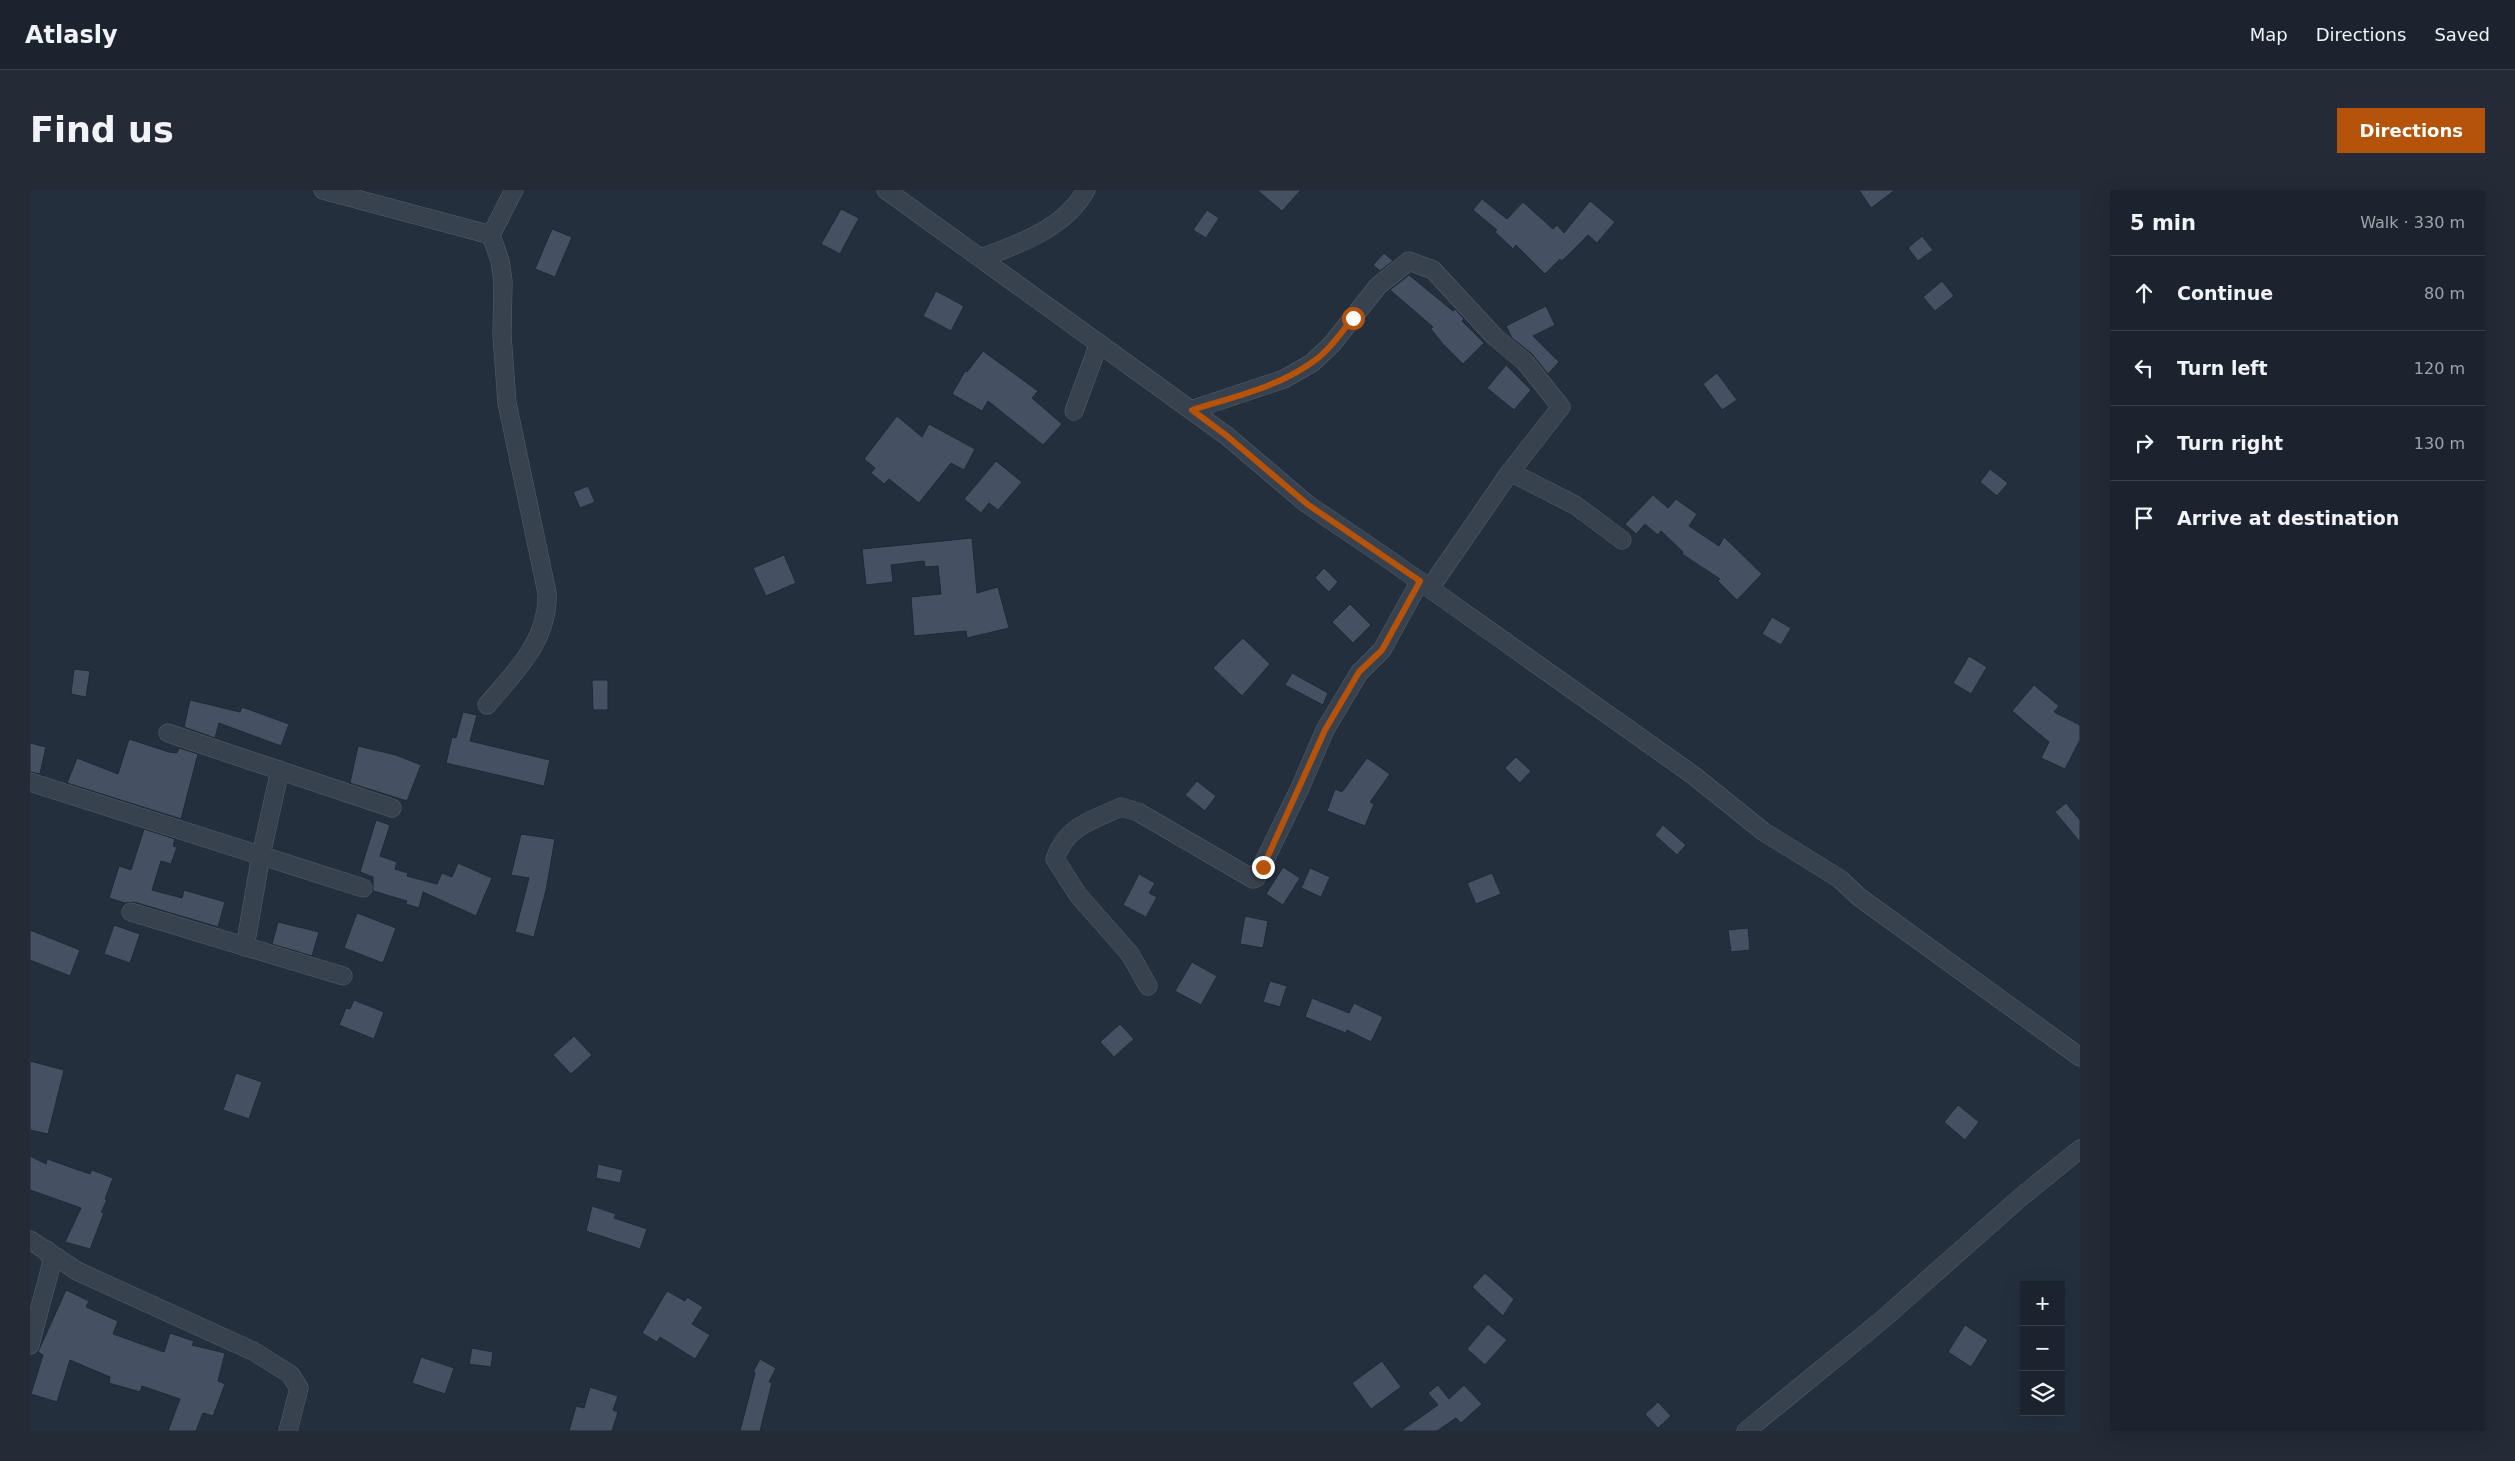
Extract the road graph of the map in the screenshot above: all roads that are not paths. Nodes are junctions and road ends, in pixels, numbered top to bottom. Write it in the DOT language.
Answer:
graph roads {
  1 [pos="323,190"];
  2 [pos="514,190"];
  3 [pos="886,190"];
  4 [pos="1086,190"];
  5 [pos="491,235"];
  6 [pos="981,258"];
  7 [pos="1099,343"];
  8 [pos="1192,410"];
  9 [pos="1074,411"];
  10 [pos="1510,472"];
  11 [pos="1622,540"];
  12 [pos="1425,584"];
  13 [pos="487,705"];
  14 [pos="168,732"];
  15 [pos="280,770"];
  16 [pos="30,782"];
  17 [pos="392,808"];
  18 [pos="261,856"];
  19 [pos="362,888"];
  20 [pos="131,912"];
  21 [pos="245,946"];
  22 [pos="343,976"];
  23 [pos="1148,986"];
  24 [pos="2080,1057"];
  25 [pos="2080,1149"];
  26 [pos="30,1240"];
  27 [pos="47,1250"];
  28 [pos="30,1345"];
  29 [pos="288,1431"];
  30 [pos="1746,1431"];
  1 -- 5 [label="street"];
  2 -- 5 [label="street"];
  3 -- 6 [label="street"];
  4 -- 6 [label="street"];
  5 -- 13 [label="street"];
  6 -- 7 [label="street"];
  7 -- 8 [label="street"];
  7 -- 9 [label="street"];
  8 -- 10 [label="street"];
  8 -- 12 [label="street"];
  10 -- 11 [label="street"];
  10 -- 12 [label="street"];
  12 -- 23 [label="street"];
  12 -- 24 [label="street"];
  14 -- 15 [label="street"];
  15 -- 17 [label="street"];
  15 -- 18 [label="street"];
  16 -- 18 [label="street"];
  18 -- 19 [label="street"];
  18 -- 21 [label="street"];
  20 -- 21 [label="street"];
  21 -- 22 [label="street"];
  25 -- 30 [label="street"];
  26 -- 27 [label="street"];
  27 -- 28 [label="street"];
  27 -- 29 [label="street"];
}
